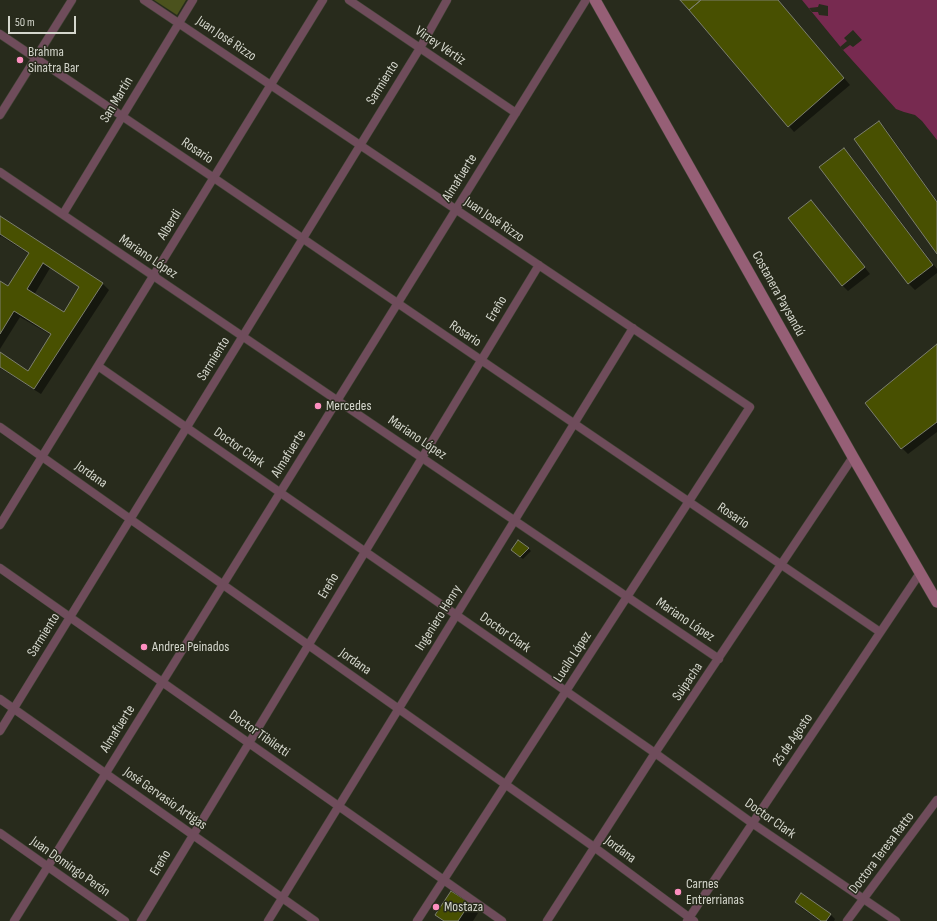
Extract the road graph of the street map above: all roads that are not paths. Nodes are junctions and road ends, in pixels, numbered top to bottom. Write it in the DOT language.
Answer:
graph roads {
  1 [pos="72,0"];
  2 [pos="144,0"];
  3 [pos="193,0"];
  4 [pos="323,0"];
  5 [pos="349,0"];
  6 [pos="447,0"];
  7 [pos="586,0"];
  8 [pos="595,0"];
  9 [pos="179,23"];
  10 [pos="0,34"];
  11 [pos="420,48"];
  12 [pos="35,58"];
  13 [pos="271,85"];
  14 [pos="516,113"];
  15 [pos="0,115"];
  16 [pos="122,116"];
  17 [pos="360,145"];
  18 [pos="0,172"];
  19 [pos="214,178"];
  20 [pos="456,209"];
  21 [pos="63,214"];
  22 [pos="303,239"];
  23 [pos="539,265"];
  24 [pos="153,276"];
  25 [pos="398,304"];
  26 [pos="633,328"];
  27 [pos="243,336"];
  28 [pos="481,360"];
  29 [pos="98,366"];
  30 [pos="337,400"];
  31 [pos="750,407"];
  32 [pos="574,424"];
  33 [pos="0,427"];
  34 [pos="187,427"];
  35 [pos="42,457"];
  36 [pos="853,457"];
  37 [pos="422,458"];
  38 [pos="280,492"];
  39 [pos="689,502"];
  40 [pos="130,519"];
  41 [pos="515,520"];
  42 [pos="0,525"];
  43 [pos="365,552"];
  44 [pos="782,564"];
  45 [pos="0,568"];
  46 [pos="920,573"];
  47 [pos="223,584"];
  48 [pos="628,597"];
  49 [pos="937,602"];
  50 [pos="456,615"];
  51 [pos="70,617"];
  52 [pos="880,632"];
  53 [pos="309,645"];
  54 [pos="720,659"];
  55 [pos="162,682"];
  56 [pos="566,691"];
  57 [pos="0,698"];
  58 [pos="14,708"];
  59 [pos="399,709"];
  60 [pos="0,731"];
  61 [pos="249,743"];
  62 [pos="655,754"];
  63 [pos="106,773"];
  64 [pos="506,784"];
  65 [pos="937,800"];
  66 [pos="338,806"];
  67 [pos="752,823"];
  68 [pos="0,833"];
  69 [pos="194,835"];
  70 [pos="594,847"];
  71 [pos="47,867"];
  72 [pos="444,880"];
  73 [pos="282,898"];
  74 [pos="864,899"];
  75 [pos="690,920"];
  76 [pos="14,921"];
  77 [pos="125,921"];
  78 [pos="141,921"];
  79 [pos="268,921"];
  80 [pos="315,921"];
  81 [pos="417,921"];
  82 [pos="502,921"];
  83 [pos="547,921"];
  84 [pos="847,921"];
  85 [pos="896,921"];
  1 -- 12 [label="street"];
  2 -- 9 [label="street, Juan José Rizzo"];
  3 -- 9 [label="street, San Martín"];
  4 -- 13 [label="street, Alberdi"];
  5 -- 11 [label="street, Virrey Vértiz"];
  6 -- 11 [label="street, Sarmiento"];
  7 -- 14 [label="street, Almafuerte"];
  8 -- 36 [label="main road, Costanera Paysandú"];
  9 -- 13 [label="street, Juan José Rizzo"];
  9 -- 16 [label="street, San Martín"];
  10 -- 12 [label="street, Rosario"];
  11 -- 14 [label="street, Virrey Vértiz"];
  11 -- 17 [label="street, Sarmiento"];
  12 -- 15 [label="street"];
  12 -- 16 [label="street, Rosario"];
  13 -- 17 [label="street, Juan José Rizzo"];
  13 -- 19 [label="street, Alberdi"];
  14 -- 20 [label="street, Almafuerte"];
  16 -- 19 [label="street, Rosario"];
  16 -- 21 [label="street, San Martín"];
  17 -- 20 [label="street, Juan José Rizzo"];
  17 -- 22 [label="street, Sarmiento"];
  18 -- 21 [label="street, Mariano López"];
  19 -- 22 [label="street, Rosario"];
  19 -- 24 [label="street, Alberdi"];
  20 -- 23 [label="street, Juan José Rizzo"];
  20 -- 25 [label="street, Almafuerte"];
  21 -- 24 [label="street, Mariano López"];
  22 -- 25 [label="street, Rosario"];
  22 -- 27 [label="street, Sarmiento"];
  23 -- 26 [label="street, Juan José Rizzo"];
  23 -- 28 [label="street, Ereño"];
  24 -- 27 [label="street, Mariano López"];
  24 -- 29 [label="street, Alberdi"];
  25 -- 28 [label="street, Rosario"];
  25 -- 30 [label="street, Almafuerte"];
  26 -- 31 [label="street, Juan José Rizzo"];
  26 -- 32 [label="street, Ingeniero Henry"];
  27 -- 30 [label="street, Mariano López"];
  27 -- 34 [label="street, Sarmiento"];
  28 -- 32 [label="street, Rosario"];
  28 -- 37 [label="street, Ereño"];
  29 -- 34 [label="street, Doctor Clark"];
  29 -- 35 [label="street, Alberdi"];
  30 -- 37 [label="street, Mariano López"];
  30 -- 38 [label="street, Almafuerte"];
  31 -- 39 [label="street, Lucilo López"];
  32 -- 39 [label="street, Rosario"];
  32 -- 41 [label="street, Ingeniero Henry"];
  33 -- 35 [label="street, Jordana"];
  34 -- 38 [label="street, Doctor Clark"];
  34 -- 40 [label="street, Sarmiento"];
  35 -- 40 [label="street, Jordana"];
  35 -- 42 [label="street, Alberdi"];
  36 -- 44 [label="street, Suipacha"];
  36 -- 46 [label="main road, Costanera Paysandú"];
  37 -- 41 [label="street, Mariano López"];
  37 -- 43 [label="street, Ereño"];
  38 -- 43 [label="street, Doctor Clark"];
  38 -- 47 [label="street, Almafuerte"];
  39 -- 44 [label="street, Rosario"];
  39 -- 48 [label="street, Lucilo López"];
  40 -- 47 [label="street, Jordana"];
  40 -- 51 [label="street, Sarmiento"];
  41 -- 48 [label="street, Mariano López"];
  41 -- 50 [label="street, Ingeniero Henry"];
  43 -- 50 [label="street, Doctor Clark"];
  43 -- 53 [label="street, Ereño"];
  44 -- 52 [label="street, Rosario"];
  44 -- 54 [label="street, Suipacha"];
  45 -- 51 [label="street, Doctor Tibiletti"];
  46 -- 49 [label="main road, Costanera Paysandú"];
  46 -- 52 [label="street, 25 de Agosto"];
  47 -- 53 [label="street, Jordana"];
  47 -- 55 [label="street, Almafuerte"];
  48 -- 54 [label="street, Mariano López"];
  48 -- 56 [label="street, Lucilo López"];
  50 -- 56 [label="street, Doctor Clark"];
  50 -- 59 [label="street, Ingeniero Henry"];
  51 -- 55 [label="street, Doctor Tibiletti"];
  51 -- 58 [label="street, Sarmiento"];
  52 -- 67 [label="street, 25 de Agosto"];
  53 -- 59 [label="street, Jordana"];
  53 -- 61 [label="street, Ereño"];
  54 -- 62 [label="street, Suipacha"];
  55 -- 61 [label="street, Doctor Tibiletti"];
  55 -- 63 [label="street, Almafuerte"];
  56 -- 62 [label="street, Doctor Clark"];
  56 -- 64 [label="street, Lucilo López"];
  57 -- 58 [label="street, José Gervasio Artigas"];
  58 -- 60 [label="street, Sarmiento"];
  58 -- 63 [label="street, José Gervasio Artigas"];
  59 -- 64 [label="street, Jordana"];
  59 -- 66 [label="street, Ingeniero Henry"];
  61 -- 66 [label="street, Doctor Tibiletti"];
  61 -- 69 [label="street, Ereño"];
  62 -- 67 [label="street, Doctor Clark"];
  62 -- 70 [label="street, Suipacha"];
  63 -- 69 [label="street, José Gervasio Artigas"];
  63 -- 71 [label="street, Almafuerte"];
  64 -- 70 [label="street, Jordana"];
  64 -- 72 [label="street, Lucilo López"];
  65 -- 74 [label="street, Doctora Teresa Ratto"];
  66 -- 72 [label="street, Doctor Tibiletti"];
  66 -- 73 [label="street, Ingeniero Henry"];
  67 -- 74 [label="street, Doctor Clark"];
  67 -- 75 [label="street, 25 de Agosto"];
  68 -- 71 [label="street, Juan Domingo Perón"];
  69 -- 73 [label="street, José Gervasio Artigas"];
  69 -- 78 [label="street, Ereño"];
  70 -- 75 [label="street, Jordana"];
  70 -- 83 [label="street, Suipacha"];
  71 -- 76 [label="street, Almafuerte"];
  71 -- 77 [label="street, Juan Domingo Perón"];
  72 -- 81 [label="street, Lucilo López"];
  72 -- 82 [label="street, Doctor Tibiletti"];
  73 -- 79 [label="street, Ingeniero Henry"];
  73 -- 80 [label="street, José Gervasio Artigas"];
  74 -- 84 [label="street, Doctora Teresa Ratto"];
  74 -- 85 [label="street, Doctor Clark"];
}
